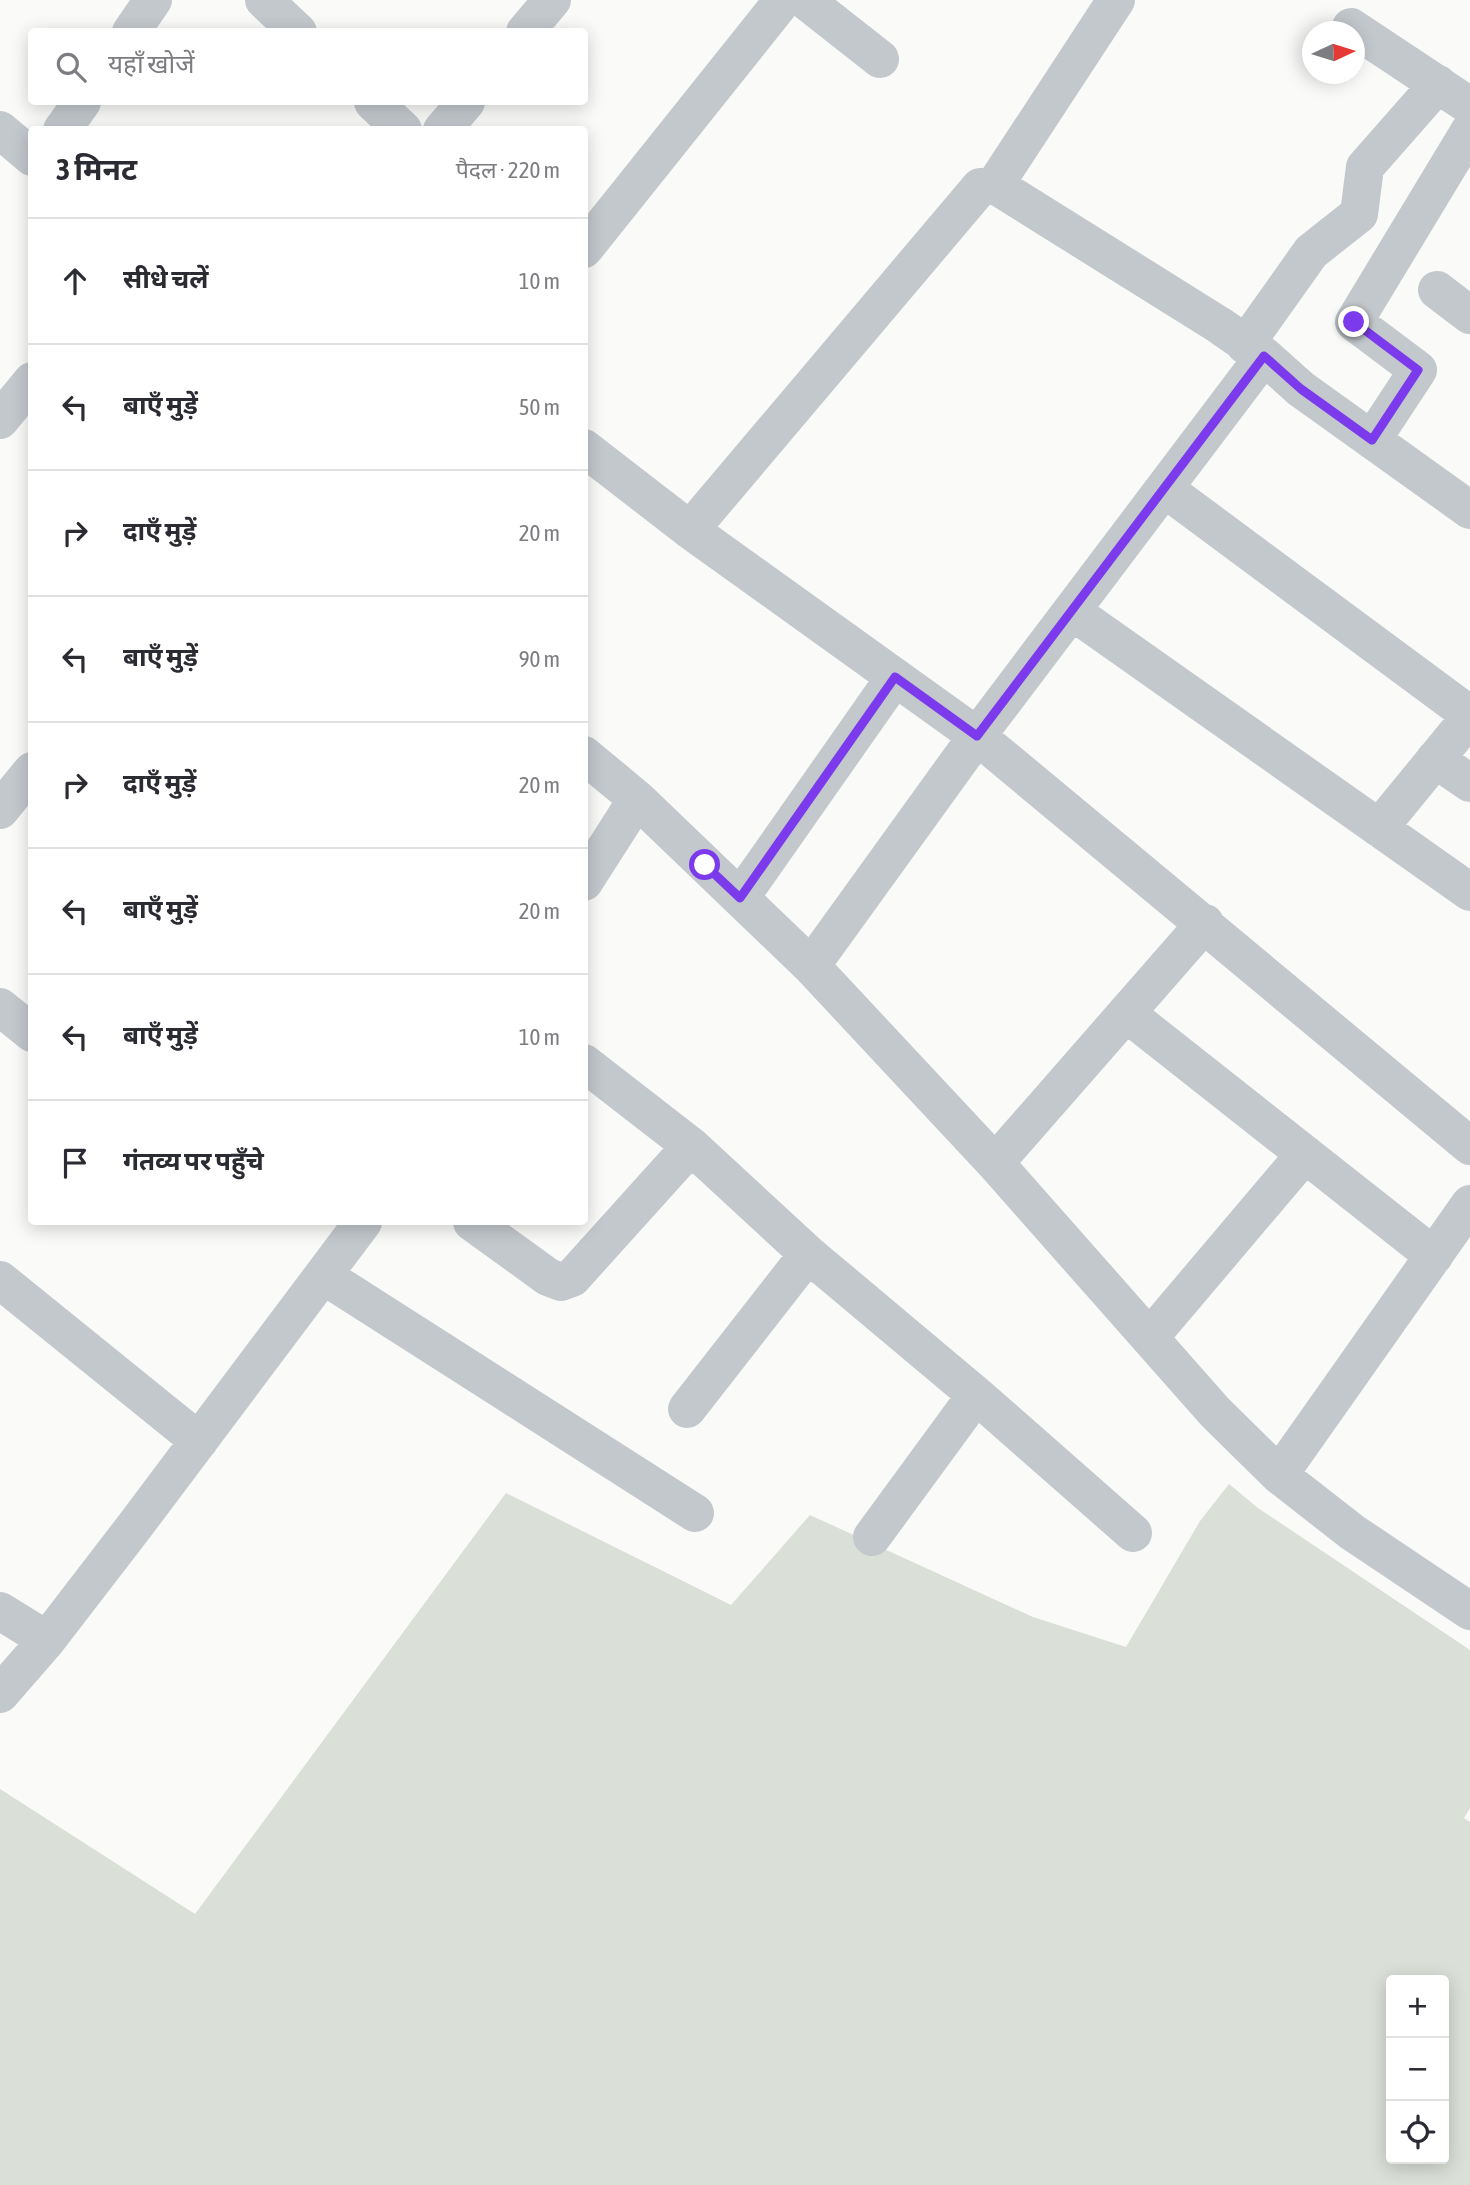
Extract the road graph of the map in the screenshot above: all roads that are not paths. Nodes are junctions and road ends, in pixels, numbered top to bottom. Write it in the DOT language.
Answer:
graph roads {
  1 [pos="153,0"];
  2 [pos="264,0"];
  3 [pos="552,0"];
  4 [pos="783,0"];
  5 [pos="805,0"];
  6 [pos="1116,0"];
  7 [pos="134,28"];
  8 [pos="294,28"];
  9 [pos="528,28"];
  10 [pos="1365,36"];
  11 [pos="880,59"];
  12 [pos="1438,84"];
  13 [pos="80,105"];
  14 [pos="376,105"];
  15 [pos="463,105"];
  16 [pos="1470,106"];
  17 [pos="65,126"];
  18 [pos="399,126"];
  19 [pos="445,126"];
  20 [pos="0,130"];
  21 [pos="1470,130"];
  22 [pos="28,154"];
  23 [pos="995,185"];
  24 [pos="588,243"];
  25 [pos="1437,290"];
  26 [pos="1470,315"];
  27 [pos="1254,351"];
  28 [pos="28,386"];
  29 [pos="0,420"];
  30 [pos="1372,440"];
  31 [pos="588,451"];
  32 [pos="1165,489"];
  33 [pos="1470,510"];
  34 [pos="690,530"];
  35 [pos="1073,612"];
  36 [pos="895,677"];
  37 [pos="1470,716"];
  38 [pos="977,736"];
  39 [pos="588,758"];
  40 [pos="1436,759"];
  41 [pos="28,776"];
  42 [pos="1470,783"];
  43 [pos="637,799"];
  44 [pos="0,810"];
  45 [pos="1379,828"];
  46 [pos="588,876"];
  47 [pos="1470,892"];
  48 [pos="740,898"];
  49 [pos="1205,923"];
  50 [pos="811,966"];
  51 [pos="0,1007"];
  52 [pos="1126,1013"];
  53 [pos="28,1030"];
  54 [pos="588,1066"];
  55 [pos="691,1146"];
  56 [pos="1470,1146"];
  57 [pos="1305,1154"];
  58 [pos="995,1163"];
  59 [pos="1470,1204"];
  60 [pos="361,1225"];
  61 [pos="476,1225"];
  62 [pos="808,1254"];
  63 [pos="1434,1256"];
  64 [pos="324,1276"];
  65 [pos="0,1280"];
  66 [pos="1150,1337"];
  67 [pos="976,1395"];
  68 [pos="687,1409"];
  69 [pos="199,1441"];
  70 [pos="1279,1475"];
  71 [pos="695,1513"];
  72 [pos="1133,1533"];
  73 [pos="873,1537"];
  74 [pos="0,1611"];
  75 [pos="1470,1611"];
  76 [pos="47,1640"];
  77 [pos="0,1694"];
  1 -- 7 [label="street"];
  2 -- 8 [label="street"];
  3 -- 9 [label="street"];
  4 -- 24 [label="street"];
  5 -- 11 [label="street"];
  6 -- 23 [label="street"];
  10 -- 12 [label="street"];
  12 -- 16 [label="street"];
  12 -- 27 [label="street"];
  13 -- 17 [label="street"];
  14 -- 18 [label="street"];
  15 -- 19 [label="street"];
  20 -- 22 [label="street"];
  21 -- 30 [label="street"];
  23 -- 27 [label="street"];
  23 -- 34 [label="street"];
  25 -- 26 [label="street"];
  27 -- 30 [label="street"];
  27 -- 32 [label="street"];
  28 -- 29 [label="street"];
  30 -- 33 [label="street"];
  31 -- 34 [label="street"];
  32 -- 35 [label="street"];
  32 -- 37 [label="street"];
  34 -- 36 [label="street"];
  35 -- 38 [label="street"];
  35 -- 45 [label="street"];
  36 -- 38 [label="street"];
  36 -- 48 [label="street"];
  37 -- 40 [label="street"];
  38 -- 49 [label="street"];
  38 -- 50 [label="street"];
  39 -- 43 [label="street"];
  40 -- 42 [label="street"];
  40 -- 45 [label="street"];
  41 -- 44 [label="street"];
  43 -- 46 [label="street"];
  43 -- 48 [label="street"];
  45 -- 47 [label="street"];
  48 -- 50 [label="street"];
  49 -- 52 [label="street"];
  49 -- 56 [label="street"];
  50 -- 58 [label="street"];
  51 -- 53 [label="street"];
  52 -- 57 [label="street"];
  52 -- 58 [label="street"];
  54 -- 55 [label="street"];
  55 -- 61 [label="street"];
  55 -- 62 [label="street"];
  57 -- 63 [label="street"];
  57 -- 66 [label="street"];
  58 -- 66 [label="street"];
  59 -- 63 [label="street"];
  60 -- 64 [label="street"];
  62 -- 67 [label="street"];
  62 -- 68 [label="street"];
  63 -- 70 [label="street"];
  64 -- 69 [label="street"];
  64 -- 71 [label="street"];
  65 -- 69 [label="street"];
  66 -- 70 [label="street"];
  67 -- 72 [label="street"];
  67 -- 73 [label="street"];
  69 -- 76 [label="street"];
  70 -- 75 [label="street"];
  74 -- 76 [label="street"];
  76 -- 77 [label="street"];
}
